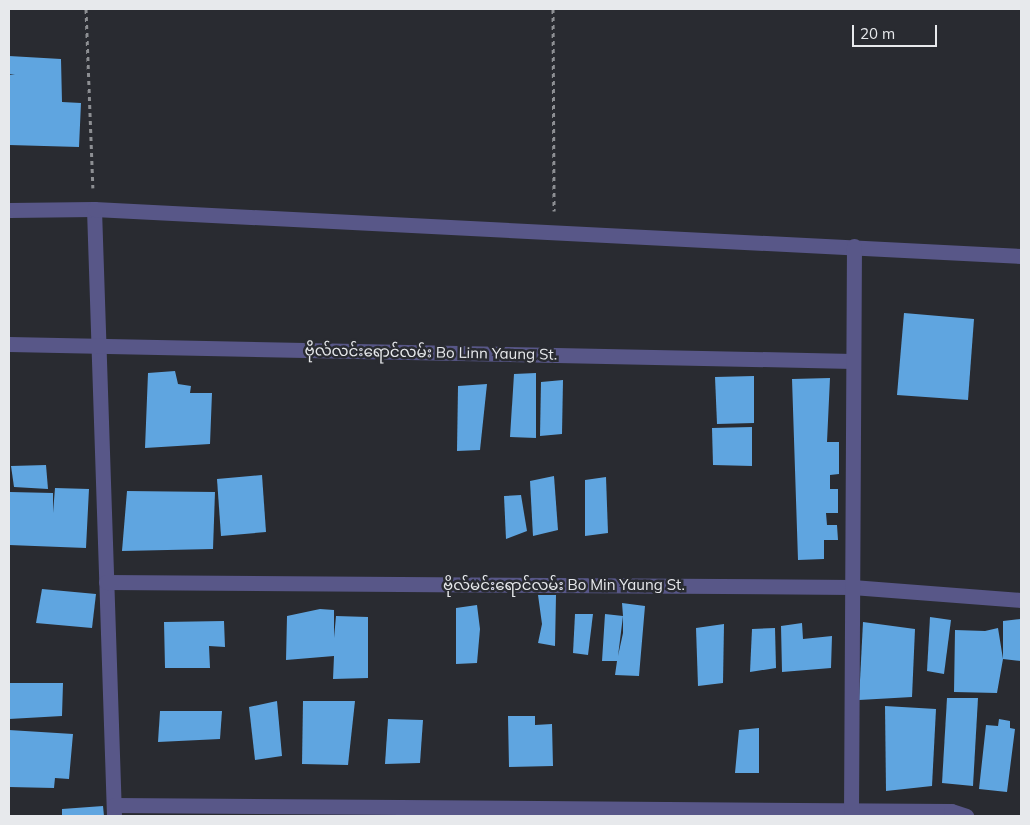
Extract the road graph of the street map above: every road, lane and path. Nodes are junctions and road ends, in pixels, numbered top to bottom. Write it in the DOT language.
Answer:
graph roads {
  1 [pos="86,9"];
  2 [pos="553,9"];
  3 [pos="94,209"];
  4 [pos="9,210"];
  5 [pos="554,231"];
  6 [pos="854,246"];
  7 [pos="1021,256"];
  8 [pos="9,344"];
  9 [pos="98,344"];
  10 [pos="853,361"];
  11 [pos="106,582"];
  12 [pos="852,587"];
  13 [pos="1021,600"];
  14 [pos="114,810"];
  15 [pos="851,814"];
  16 [pos="966,816"];
  1 -- 3 [label="path"];
  2 -- 5 [label="path"];
  3 -- 4 [label="street"];
  3 -- 5 [label="street"];
  3 -- 9 [label="street"];
  5 -- 6 [label="street"];
  6 -- 7 [label="street"];
  6 -- 10 [label="street"];
  8 -- 9 [label="street, ဗိုလ်လင်းရောင်လမ်း Bo Linn Yaung St."];
  9 -- 10 [label="street, ဗိုလ်လင်းရောင်လမ်း Bo Linn Yaung St."];
  9 -- 11 [label="street"];
  10 -- 12 [label="street"];
  11 -- 12 [label="street, ဗိုလ်မင်းရောင်လမ်း Bo Min Yaung St."];
  11 -- 14 [label="street"];
  12 -- 13 [label="street, ဗိုလ်မင်းရောင်လမ်း Bo Min Yaung St."];
  12 -- 15 [label="street"];
  14 -- 15 [label="street"];
  15 -- 16 [label="street"];
}
